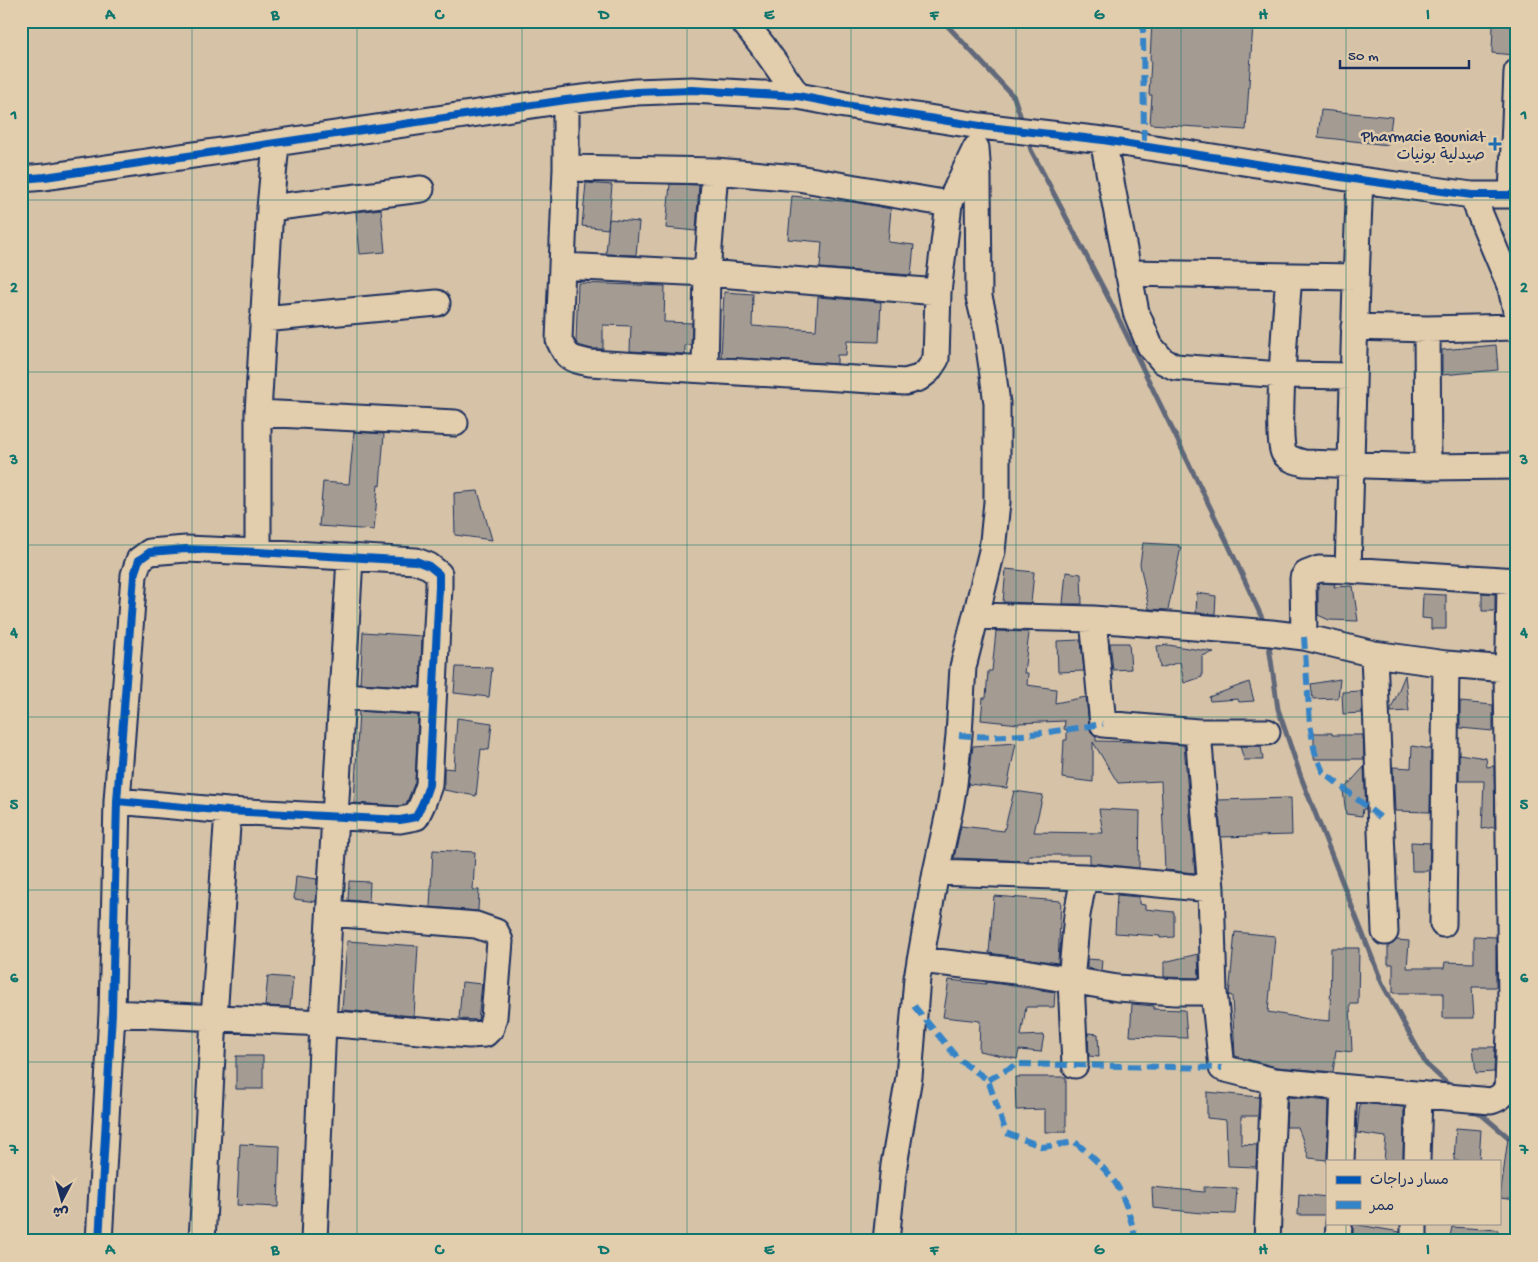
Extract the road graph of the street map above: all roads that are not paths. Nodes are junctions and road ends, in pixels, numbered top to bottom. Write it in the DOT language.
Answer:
graph roads {
  1 [pos="743,21"];
  2 [pos="1516,80"];
  3 [pos="798,96"];
  4 [pos="566,100"];
  5 [pos="978,137"];
  6 [pos="1103,140"];
  7 [pos="276,144"];
  8 [pos="566,168"];
  9 [pos="715,171"];
  10 [pos="21,179"];
  11 [pos="1360,180"];
  12 [pos="422,189"];
  13 [pos="1472,195"];
  14 [pos="1514,195"];
  15 [pos="950,204"];
  16 [pos="270,208"];
  17 [pos="562,266"];
  18 [pos="707,273"];
  19 [pos="1128,273"];
  20 [pos="1289,276"];
  21 [pos="1355,277"];
  22 [pos="1514,282"];
  23 [pos="938,292"];
  24 [pos="437,303"];
  25 [pos="1517,315"];
  26 [pos="263,319"];
  27 [pos="1354,327"];
  28 [pos="1517,328"];
  29 [pos="1427,329"];
  30 [pos="705,370"];
  31 [pos="1282,375"];
  32 [pos="1353,376"];
  33 [pos="258,413"];
  34 [pos="455,423"];
  35 [pos="1352,463"];
  36 [pos="1517,466"];
  37 [pos="1428,467"];
  38 [pos="258,552"];
  39 [pos="350,558"];
  40 [pos="1348,570"];
  41 [pos="1513,581"];
  42 [pos="976,616"];
  43 [pos="1093,619"];
  44 [pos="1304,637"];
  45 [pos="1374,654"];
  46 [pos="1511,655"];
  47 [pos="1446,664"];
  48 [pos="343,696"];
  49 [pos="433,702"];
  50 [pos="1198,732"];
  51 [pos="1266,732"];
  52 [pos="117,801"];
  53 [pos="228,811"];
  54 [pos="336,816"];
  55 [pos="936,872"];
  56 [pos="1084,877"];
  57 [pos="1210,889"];
  58 [pos="330,913"];
  59 [pos="1443,924"];
  60 [pos="1385,932"];
  61 [pos="920,960"];
  62 [pos="1071,981"];
  63 [pos="1214,992"];
  64 [pos="1514,1006"];
  65 [pos="112,1013"];
  66 [pos="214,1018"];
  67 [pos="323,1023"];
  68 [pos="1075,1065"];
  69 [pos="1274,1081"];
  70 [pos="1344,1088"];
  71 [pos="1419,1095"];
  72 [pos="1341,1160"];
  73 [pos="1417,1160"];
  74 [pos="1339,1224"];
  75 [pos="1414,1224"];
  76 [pos="99,1241"];
  77 [pos="202,1241"];
  78 [pos="314,1241"];
  79 [pos="886,1241"];
  80 [pos="1268,1241"];
  81 [pos="1338,1241"];
  82 [pos="1414,1241"];
  1 -- 3 [label="street"];
  2 -- 14 [label="street"];
  3 -- 4 [label="street"];
  3 -- 5 [label="street"];
  4 -- 7 [label="street"];
  4 -- 8 [label="street"];
  5 -- 6 [label="street"];
  5 -- 15 [label="street"];
  5 -- 42 [label="street"];
  6 -- 11 [label="street"];
  6 -- 19 [label="street"];
  7 -- 10 [label="street"];
  7 -- 16 [label="street"];
  8 -- 9 [label="street"];
  8 -- 17 [label="street"];
  9 -- 15 [label="street"];
  9 -- 18 [label="street"];
  11 -- 13 [label="street"];
  11 -- 21 [label="street"];
  12 -- 16 [label="street"];
  13 -- 14 [label="street"];
  13 -- 22 [label="street"];
  15 -- 23 [label="street"];
  16 -- 26 [label="street"];
  17 -- 18 [label="street"];
  17 -- 30 [label="street"];
  18 -- 23 [label="street"];
  18 -- 30 [label="street"];
  19 -- 20 [label="street"];
  19 -- 31 [label="street"];
  20 -- 21 [label="street"];
  20 -- 31 [label="street"];
  21 -- 27 [label="street"];
  22 -- 25 [label="street"];
  23 -- 30 [label="street"];
  24 -- 26 [label="street"];
  26 -- 33 [label="street"];
  27 -- 29 [label="street"];
  27 -- 32 [label="street"];
  28 -- 29 [label="street"];
  29 -- 37 [label="street"];
  31 -- 32 [label="street"];
  31 -- 35 [label="street"];
  32 -- 35 [label="street"];
  33 -- 34 [label="street"];
  33 -- 38 [label="street"];
  35 -- 37 [label="street"];
  35 -- 40 [label="street"];
  36 -- 37 [label="street"];
  38 -- 39 [label="street"];
  38 -- 52 [label="street"];
  39 -- 48 [label="street"];
  39 -- 49 [label="street"];
  40 -- 41 [label="street"];
  40 -- 44 [label="street"];
  41 -- 46 [label="street"];
  42 -- 43 [label="street"];
  42 -- 55 [label="street"];
  43 -- 44 [label="street"];
  43 -- 50 [label="street"];
  44 -- 45 [label="street"];
  45 -- 47 [label="street"];
  45 -- 60 [label="street"];
  46 -- 47 [label="street"];
  46 -- 64 [label="street"];
  47 -- 59 [label="street"];
  48 -- 49 [label="street"];
  48 -- 54 [label="street"];
  49 -- 54 [label="street"];
  50 -- 51 [label="street"];
  50 -- 57 [label="street"];
  52 -- 53 [label="street"];
  52 -- 65 [label="street"];
  53 -- 54 [label="street"];
  53 -- 66 [label="street"];
  54 -- 58 [label="street"];
  55 -- 56 [label="street"];
  55 -- 61 [label="street"];
  56 -- 57 [label="street"];
  56 -- 62 [label="street"];
  57 -- 63 [label="street"];
  58 -- 67 [label="street"];
  58 -- 67 [label="street"];
  61 -- 62 [label="street"];
  61 -- 79 [label="street"];
  62 -- 63 [label="street"];
  62 -- 68 [label="street"];
  63 -- 69 [label="street"];
  64 -- 71 [label="street"];
  65 -- 66 [label="street"];
  65 -- 76 [label="street"];
  66 -- 67 [label="street"];
  66 -- 77 [label="street"];
  67 -- 78 [label="street"];
  69 -- 70 [label="street"];
  69 -- 80 [label="street"];
  70 -- 71 [label="street"];
  70 -- 72 [label="street"];
  71 -- 73 [label="street"];
  74 -- 81 [label="street"];
  75 -- 82 [label="street"];
}
